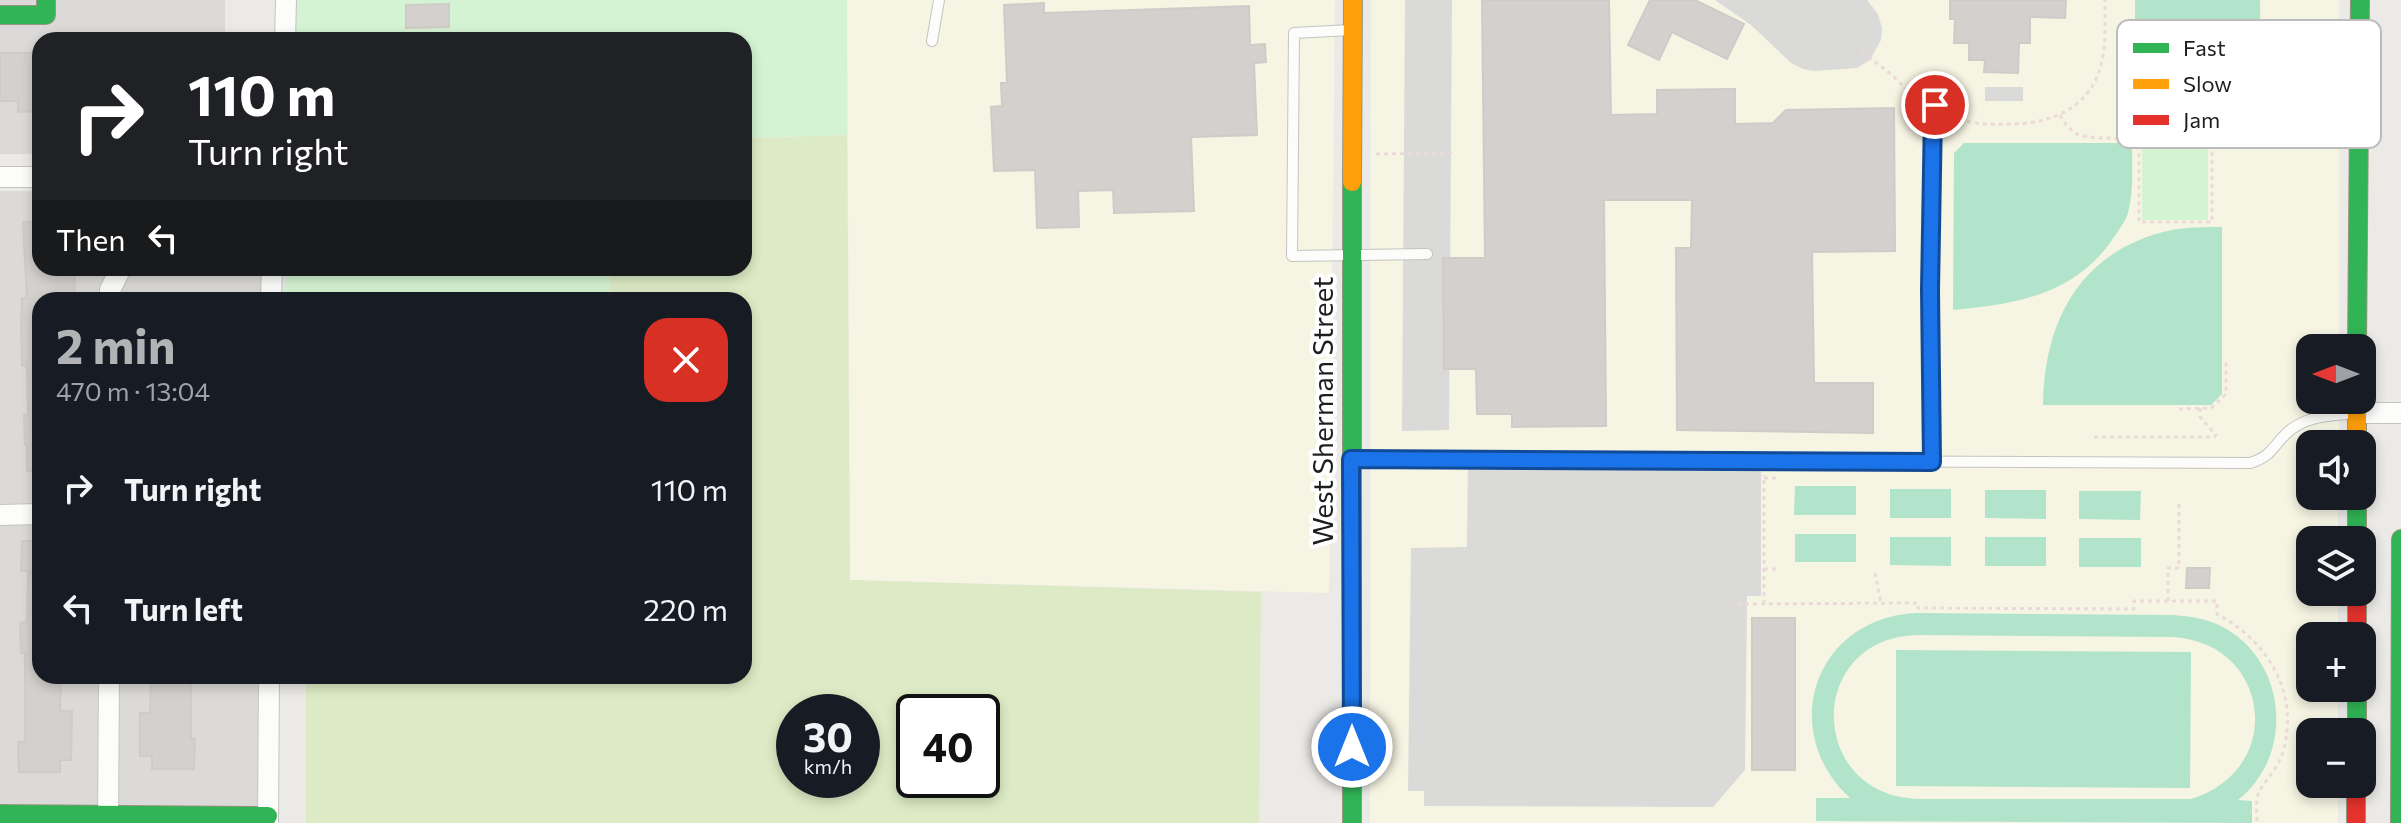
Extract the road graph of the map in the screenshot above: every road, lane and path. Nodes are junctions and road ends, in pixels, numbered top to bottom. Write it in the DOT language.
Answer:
graph roads {
  1 [pos="286,0"];
  2 [pos="939,0"];
  3 [pos="1353,0"];
  4 [pos="2105,0"];
  5 [pos="2360,0"];
  6 [pos="46,7"];
  7 [pos="0,15"];
  8 [pos="2360,20"];
  9 [pos="1353,30"];
  10 [pos="285,32"];
  11 [pos="932,41"];
  12 [pos="1862,52"];
  13 [pos="1943,95"];
  14 [pos="1935,105"];
  15 [pos="2060,115"];
  16 [pos="2117,136"];
  17 [pos="2139,148"];
  18 [pos="2212,148"];
  19 [pos="2359,148"];
  20 [pos="1456,153"];
  21 [pos="1352,156"];
  22 [pos="0,177"];
  23 [pos="32,177"];
  24 [pos="1427,254"];
  25 [pos="1351,255"];
  26 [pos="2357,334"];
  27 [pos="2226,362"];
  28 [pos="2200,408"];
  29 [pos="2179,409"];
  30 [pos="2376,409"];
  31 [pos="2401,413"];
  32 [pos="2326,414"];
  33 [pos="2094,437"];
  34 [pos="1351,459"];
  35 [pos="1764,462"];
  36 [pos="1932,462"];
  37 [pos="1764,478"];
  38 [pos="1777,478"];
  39 [pos="2179,500"];
  40 [pos="32,514"];
  41 [pos="0,515"];
  42 [pos="2401,539"];
  43 [pos="1764,569"];
  44 [pos="1776,569"];
  45 [pos="1875,573"];
  46 [pos="2168,601"];
  47 [pos="1881,603"];
  48 [pos="1737,604"];
  49 [pos="1764,604"];
  50 [pos="109,684"];
  51 [pos="269,684"];
  52 [pos="2356,798"];
  53 [pos="0,814"];
  54 [pos="108,819"];
  55 [pos="268,820"];
  56 [pos="1352,823"];
  57 [pos="2257,823"];
  58 [pos="2356,823"];
  59 [pos="2400,823"];
  1 -- 10 [label="street"];
  2 -- 11 [label="lane"];
  3 -- 9 [label="street, West Sherman Street"];
  4 -- 15 [label="path"];
  5 -- 8 [label="street"];
  6 -- 7 [label="street"];
  9 -- 21 [label="street, West Sherman Street"];
  9 -- 25 [label="lane"];
  12 -- 14 [label="path"];
  13 -- 14 [label="lane"];
  14 -- 15 [label="path"];
  14 -- 36 [label="lane"];
  15 -- 16 [label="path"];
  17 -- 18 [label="path"];
  19 -- 26 [label="street"];
  20 -- 21 [label="path"];
  21 -- 25 [label="street, West Sherman Street"];
  22 -- 23 [label="street"];
  24 -- 25 [label="lane"];
  25 -- 34 [label="street, West Sherman Street"];
  27 -- 28 [label="path"];
  28 -- 29 [label="path"];
  28 -- 33 [label="path"];
  30 -- 31 [label="street"];
  32 -- 36 [label="lane"];
  34 -- 35 [label="lane"];
  34 -- 56 [label="street, West Sherman Street"];
  35 -- 36 [label="lane"];
  35 -- 37 [label="path"];
  37 -- 38 [label="path"];
  37 -- 43 [label="path"];
  39 -- 46 [label="path"];
  40 -- 41 [label="street"];
  42 -- 59 [label="street"];
  43 -- 44 [label="path"];
  43 -- 49 [label="path"];
  45 -- 47 [label="path"];
  46 -- 47 [label="path"];
  46 -- 57 [label="path"];
  47 -- 49 [label="path"];
  48 -- 49 [label="path"];
  50 -- 54 [label="street"];
  51 -- 55 [label="street"];
  52 -- 58 [label="street"];
  53 -- 54 [label="street"];
  54 -- 55 [label="street"];
}
